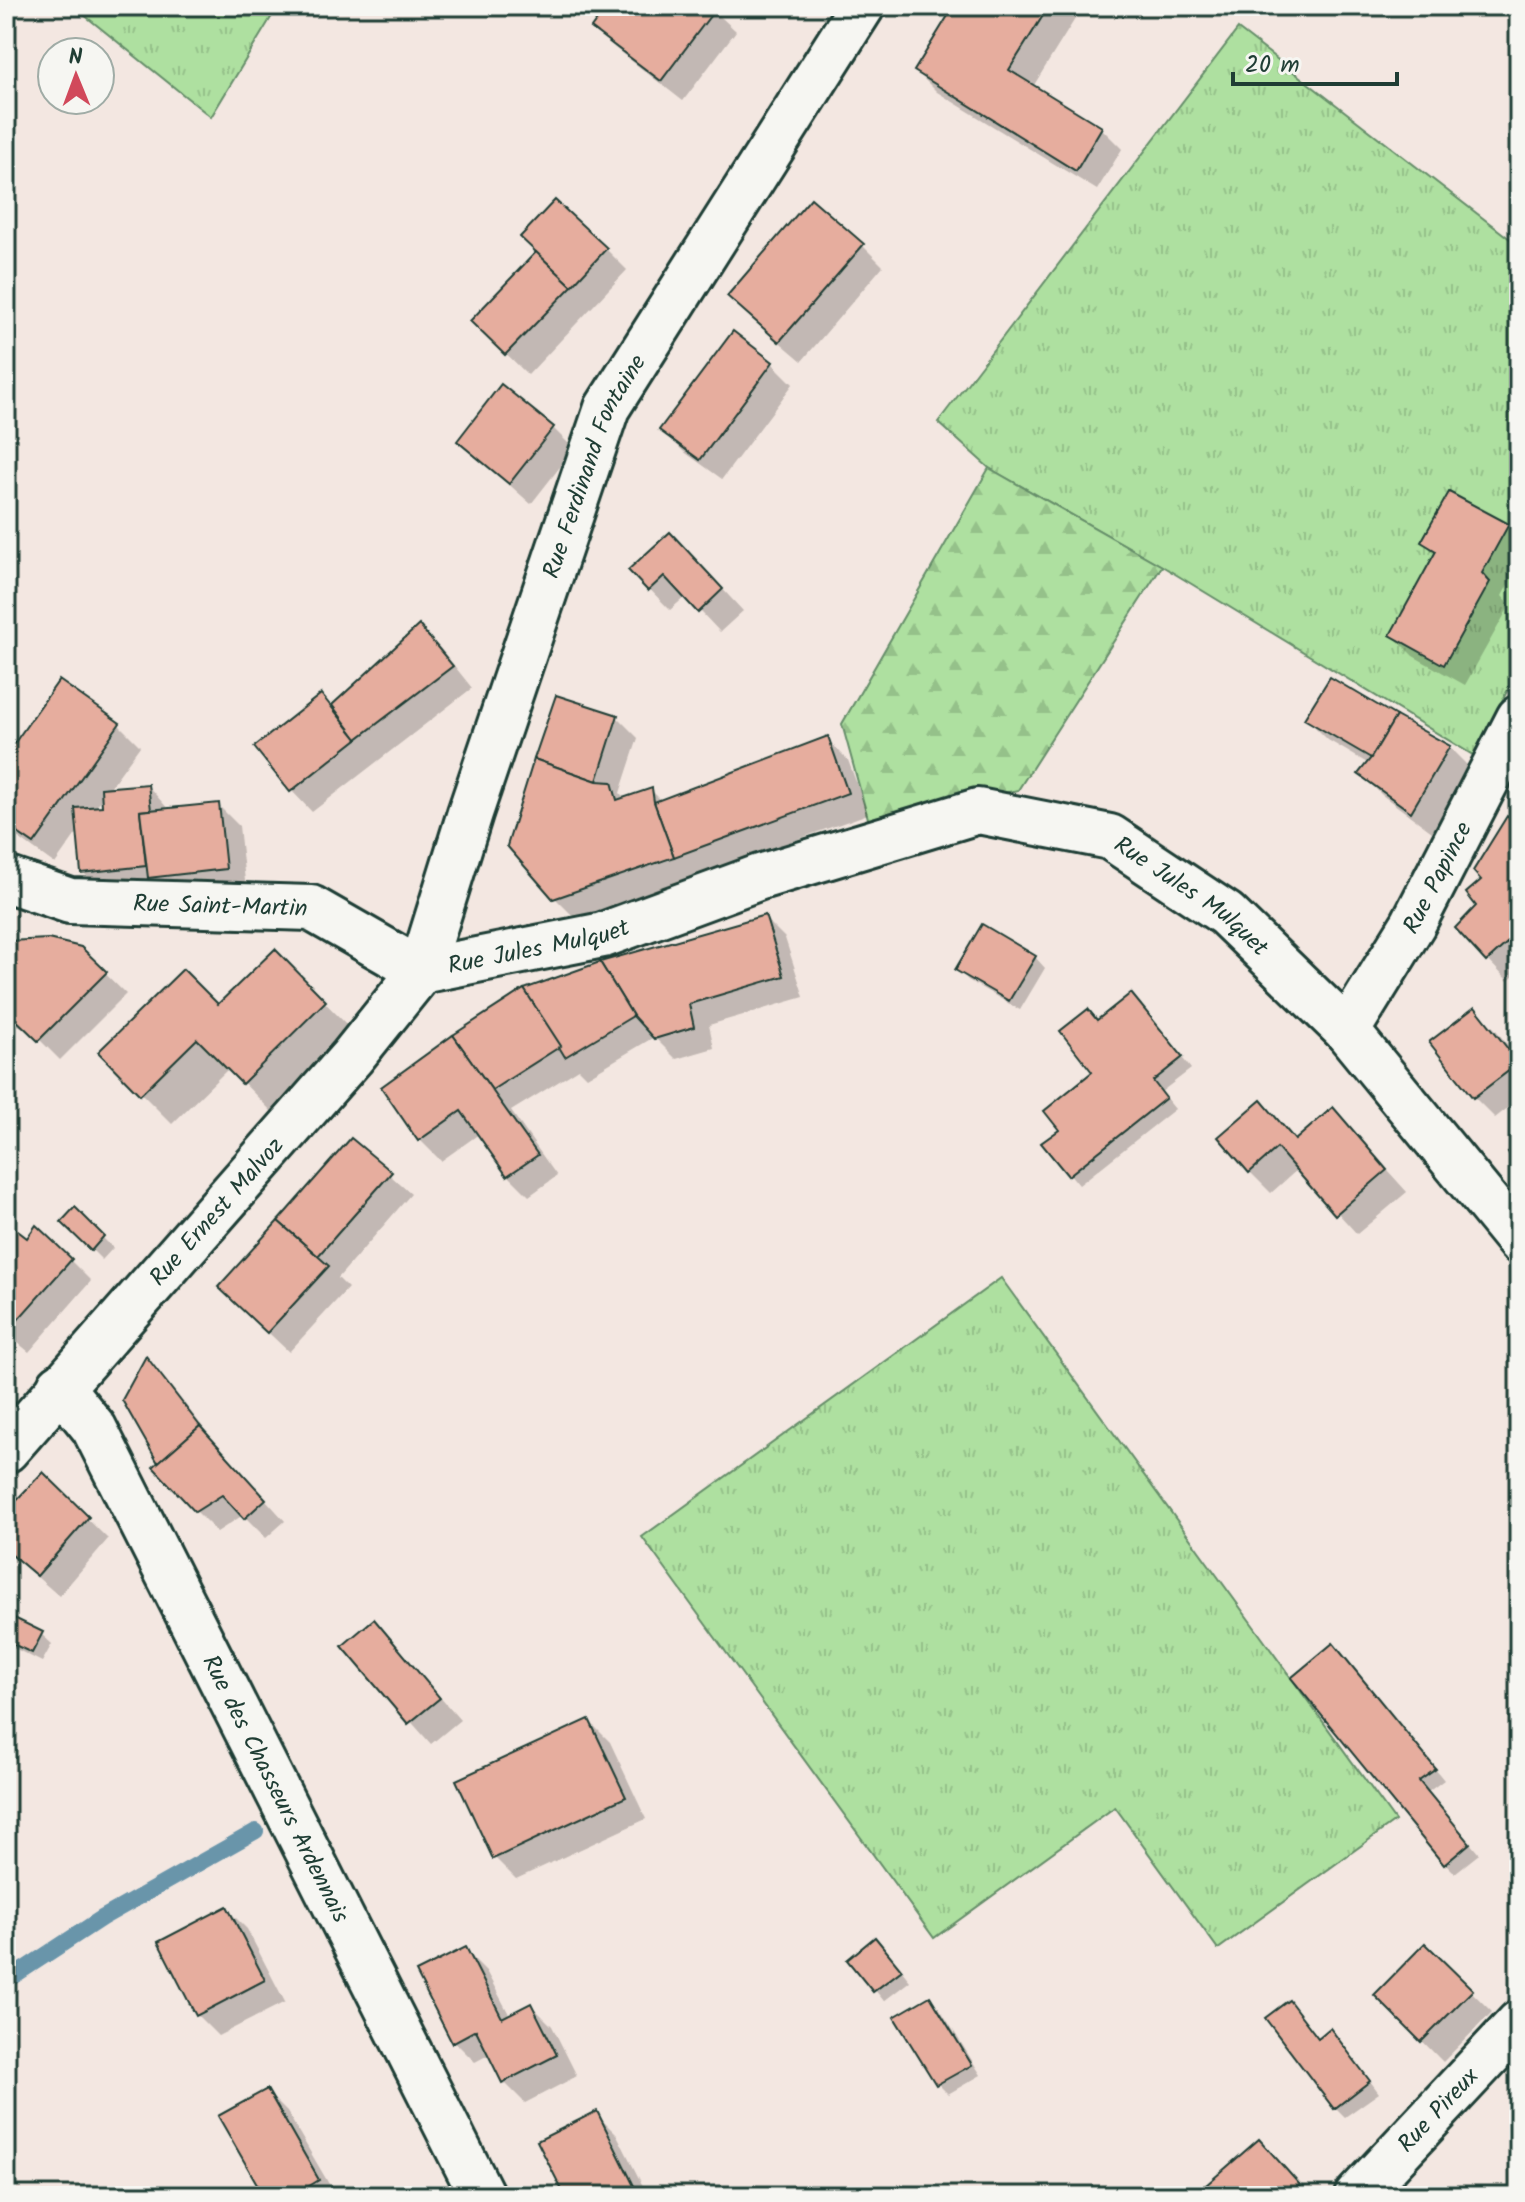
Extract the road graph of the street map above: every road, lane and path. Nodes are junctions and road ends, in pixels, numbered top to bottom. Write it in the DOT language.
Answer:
graph roads {
  1 [pos="862,6"];
  2 [pos="1519,718"];
  3 [pos="6,879"];
  4 [pos="421,971"];
  5 [pos="1347,1031"];
  6 [pos="1519,1241"];
  7 [pos="60,1386"];
  8 [pos="6,1450"];
  9 [pos="1519,2023"];
  10 [pos="482,2196"];
  11 [pos="1357,2196"];
  1 -- 4 [label="street, Rue Ferdinand Fontaine"];
  2 -- 5 [label="street, Rue Papince"];
  3 -- 4 [label="street, Rue Saint-Martin"];
  4 -- 5 [label="street, Rue Jules Mulquet"];
  4 -- 7 [label="street, Rue Ernest Malvoz"];
  5 -- 6 [label="street, Rue Jules Mulquet"];
  7 -- 8 [label="street, Rue Ernest Malvoz"];
  7 -- 10 [label="street, Rue des Chasseurs Ardennais"];
  9 -- 11 [label="street, Rue Pireux"];
}
